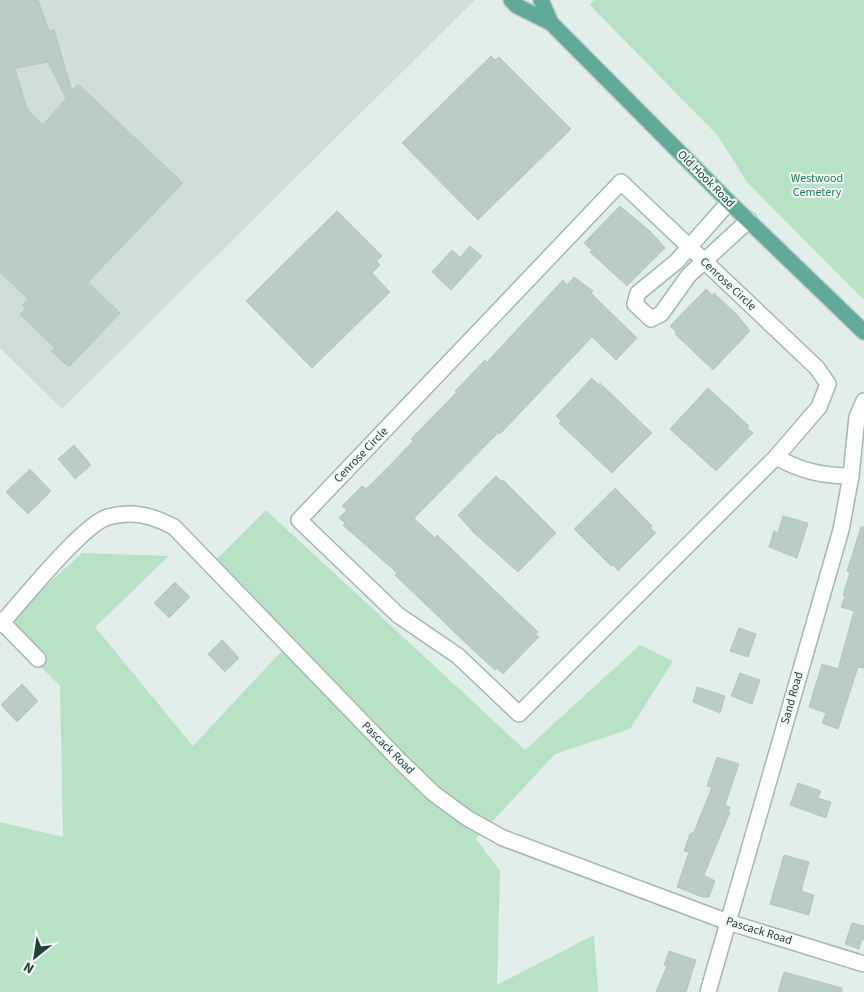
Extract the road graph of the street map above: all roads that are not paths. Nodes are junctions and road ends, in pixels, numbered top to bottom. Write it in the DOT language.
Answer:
graph roads {
  1 [pos="511,0"];
  2 [pos="541,0"];
  3 [pos="551,23"];
  4 [pos="729,202"];
  5 [pos="749,220"];
  6 [pos="689,247"];
  7 [pos="704,261"];
  8 [pos="864,332"];
  9 [pos="864,401"];
  10 [pos="776,457"];
  11 [pos="851,476"];
  12 [pos="1,622"];
  13 [pos="38,659"];
  14 [pos="728,922"];
  15 [pos="864,964"];
  16 [pos="708,992"];
  1 -- 3 [label="main road, Old Hook Road"];
  2 -- 3 [label="main road, Old Hook Road"];
  3 -- 4 [label="main road, Old Hook Road"];
  4 -- 5 [label="main road, Old Hook Road"];
  4 -- 6 [label="street"];
  5 -- 7 [label="street"];
  5 -- 8 [label="main road, Old Hook Road"];
  6 -- 7 [label="street, Cenrose Circle"];
  6 -- 7 [label="street"];
  6 -- 10 [label="street, Cenrose Circle"];
  7 -- 10 [label="street, Cenrose Circle"];
  9 -- 11 [label="street, Sand Road"];
  10 -- 11 [label="street"];
  11 -- 14 [label="street, Sand Road"];
  12 -- 13 [label="street"];
  12 -- 14 [label="street, Pascack Road"];
  14 -- 15 [label="street, Pascack Road"];
  14 -- 16 [label="street, Sand Road"];
}
